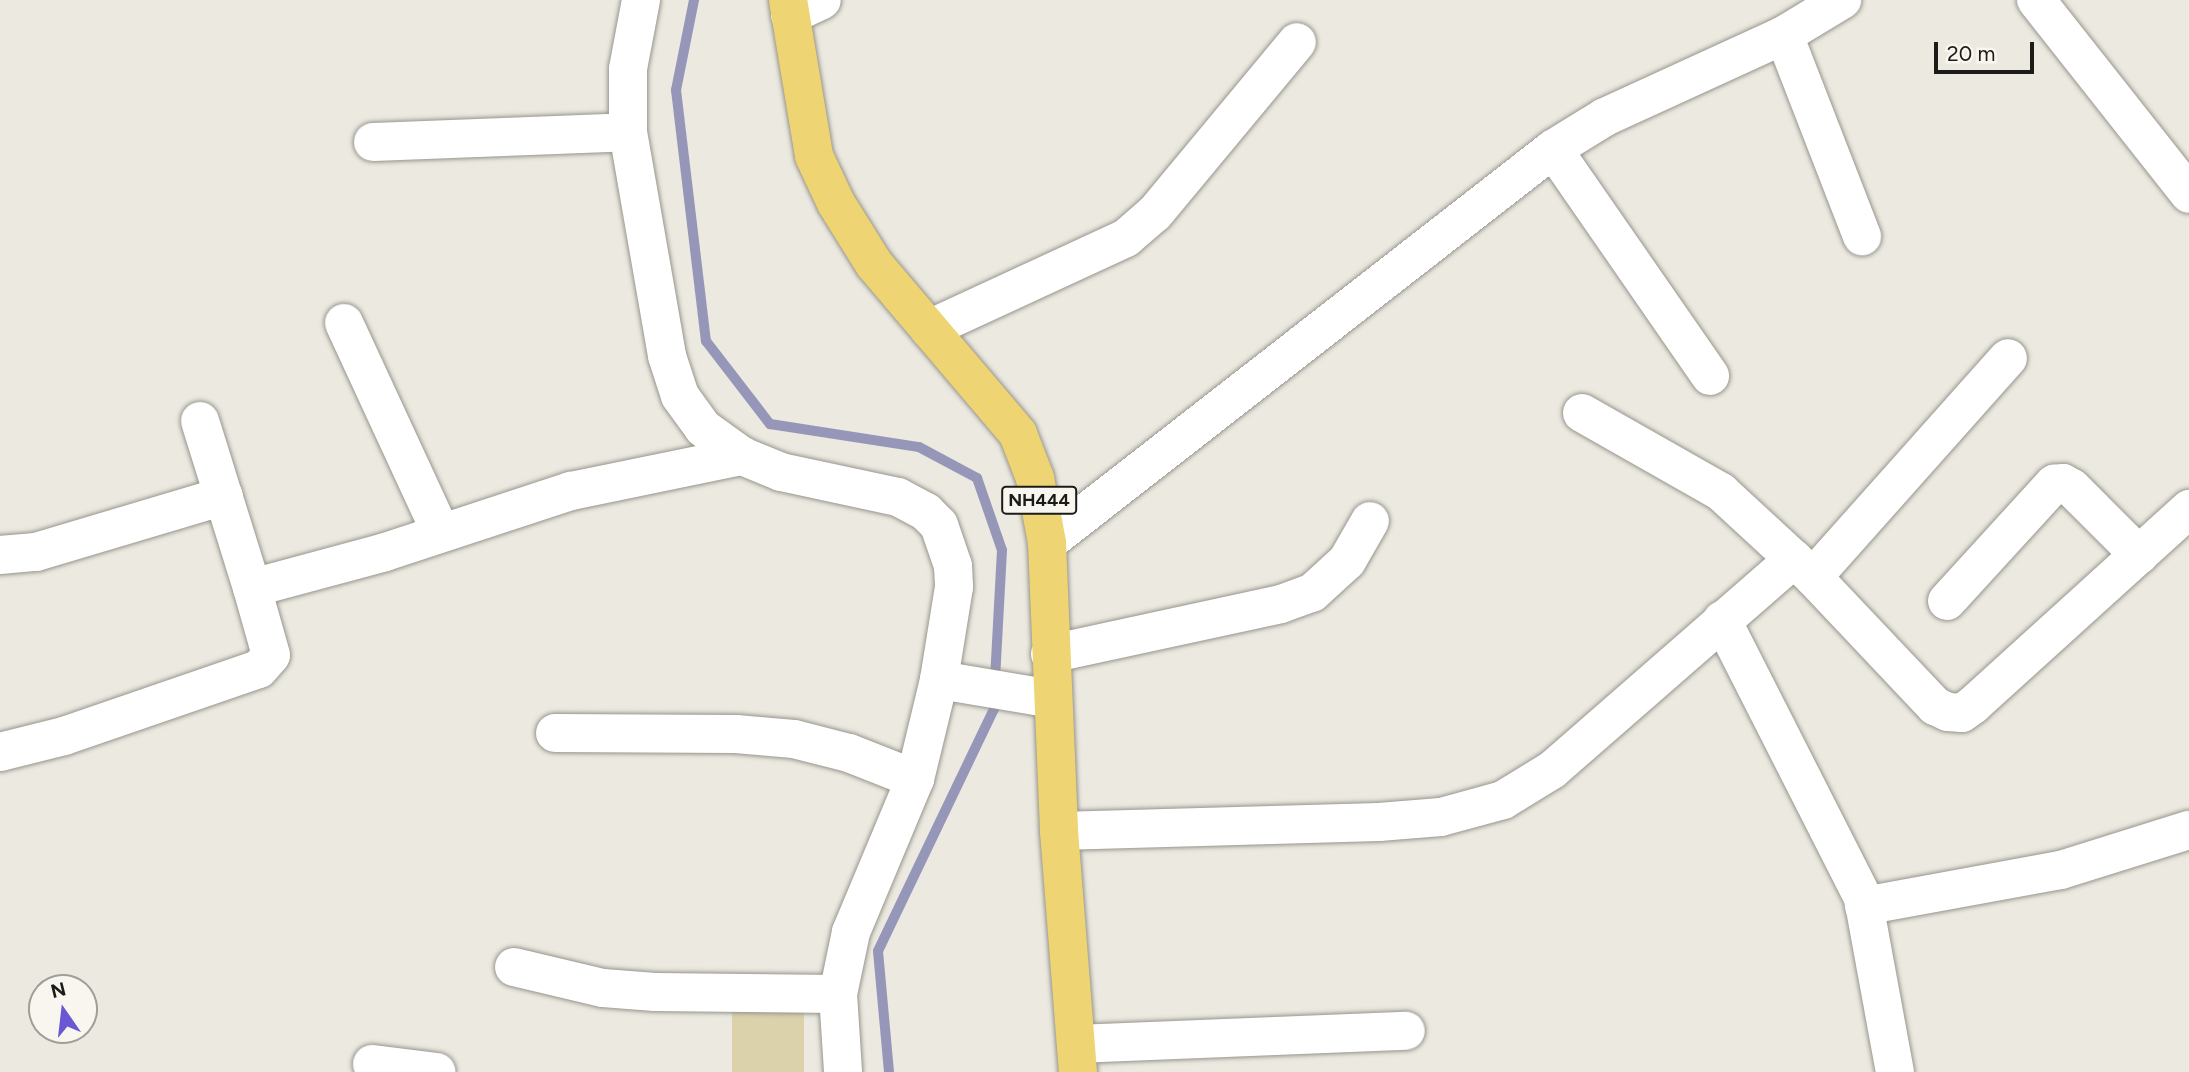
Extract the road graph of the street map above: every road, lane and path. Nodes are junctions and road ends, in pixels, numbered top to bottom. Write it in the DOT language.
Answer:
graph roads {
  1 [pos="640,0"];
  2 [pos="1842,0"];
  3 [pos="2036,0"];
  4 [pos="800,5"];
  5 [pos="1784,35"];
  6 [pos="1297,42"];
  7 [pos="628,132"];
  8 [pos="373,142"];
  9 [pos="1553,149"];
  10 [pos="2189,194"];
  11 [pos="1862,236"];
  12 [pos="344,323"];
  13 [pos="929,329"];
  14 [pos="2008,358"];
  15 [pos="1710,376"];
  16 [pos="1582,413"];
  17 [pos="200,421"];
  18 [pos="742,456"];
  19 [pos="223,496"];
  20 [pos="2189,509"];
  21 [pos="1370,521"];
  22 [pos="441,533"];
  23 [pos="1047,542"];
  24 [pos="0,555"];
  25 [pos="2139,555"];
  26 [pos="1803,568"];
  27 [pos="252,588"];
  28 [pos="1948,601"];
  29 [pos="1722,620"];
  30 [pos="1050,654"];
  31 [pos="945,682"];
  32 [pos="1052,699"];
  33 [pos="555,733"];
  34 [pos="0,752"];
  35 [pos="915,779"];
  36 [pos="2189,830"];
  37 [pos="1059,831"];
  38 [pos="1864,906"];
  39 [pos="514,967"];
  40 [pos="838,994"];
  41 [pos="1406,1031"];
  42 [pos="1077,1058"];
  43 [pos="372,1064"];
  44 [pos="437,1072"];
  45 [pos="843,1072"];
  46 [pos="1895,1072"];
  1 -- 7 [label="street"];
  2 -- 5 [label="street"];
  3 -- 10 [label="street"];
  4 -- 13 [label="highway, NH444"];
  5 -- 9 [label="street"];
  5 -- 11 [label="street"];
  6 -- 13 [label="street"];
  7 -- 8 [label="street"];
  7 -- 18 [label="street"];
  9 -- 15 [label="street"];
  9 -- 23 [label="street"];
  12 -- 22 [label="street"];
  13 -- 23 [label="highway, NH444"];
  14 -- 26 [label="street"];
  16 -- 26 [label="street"];
  17 -- 19 [label="street"];
  18 -- 22 [label="street"];
  18 -- 31 [label="street"];
  19 -- 24 [label="street"];
  19 -- 27 [label="street"];
  20 -- 25 [label="street"];
  21 -- 30 [label="street"];
  22 -- 27 [label="street"];
  23 -- 30 [label="highway, NH444"];
  25 -- 26 [label="street"];
  25 -- 28 [label="street"];
  26 -- 29 [label="street"];
  27 -- 34 [label="street"];
  29 -- 37 [label="street"];
  29 -- 38 [label="street"];
  30 -- 32 [label="highway, NH444"];
  31 -- 32 [label="street"];
  31 -- 35 [label="street"];
  32 -- 37 [label="highway, NH444"];
  33 -- 35 [label="street"];
  35 -- 40 [label="street"];
  36 -- 38 [label="street"];
  37 -- 42 [label="highway, NH444"];
  38 -- 46 [label="street"];
  39 -- 40 [label="street"];
  40 -- 45 [label="street"];
  41 -- 42 [label="street"];
  43 -- 44 [label="street"];
}
